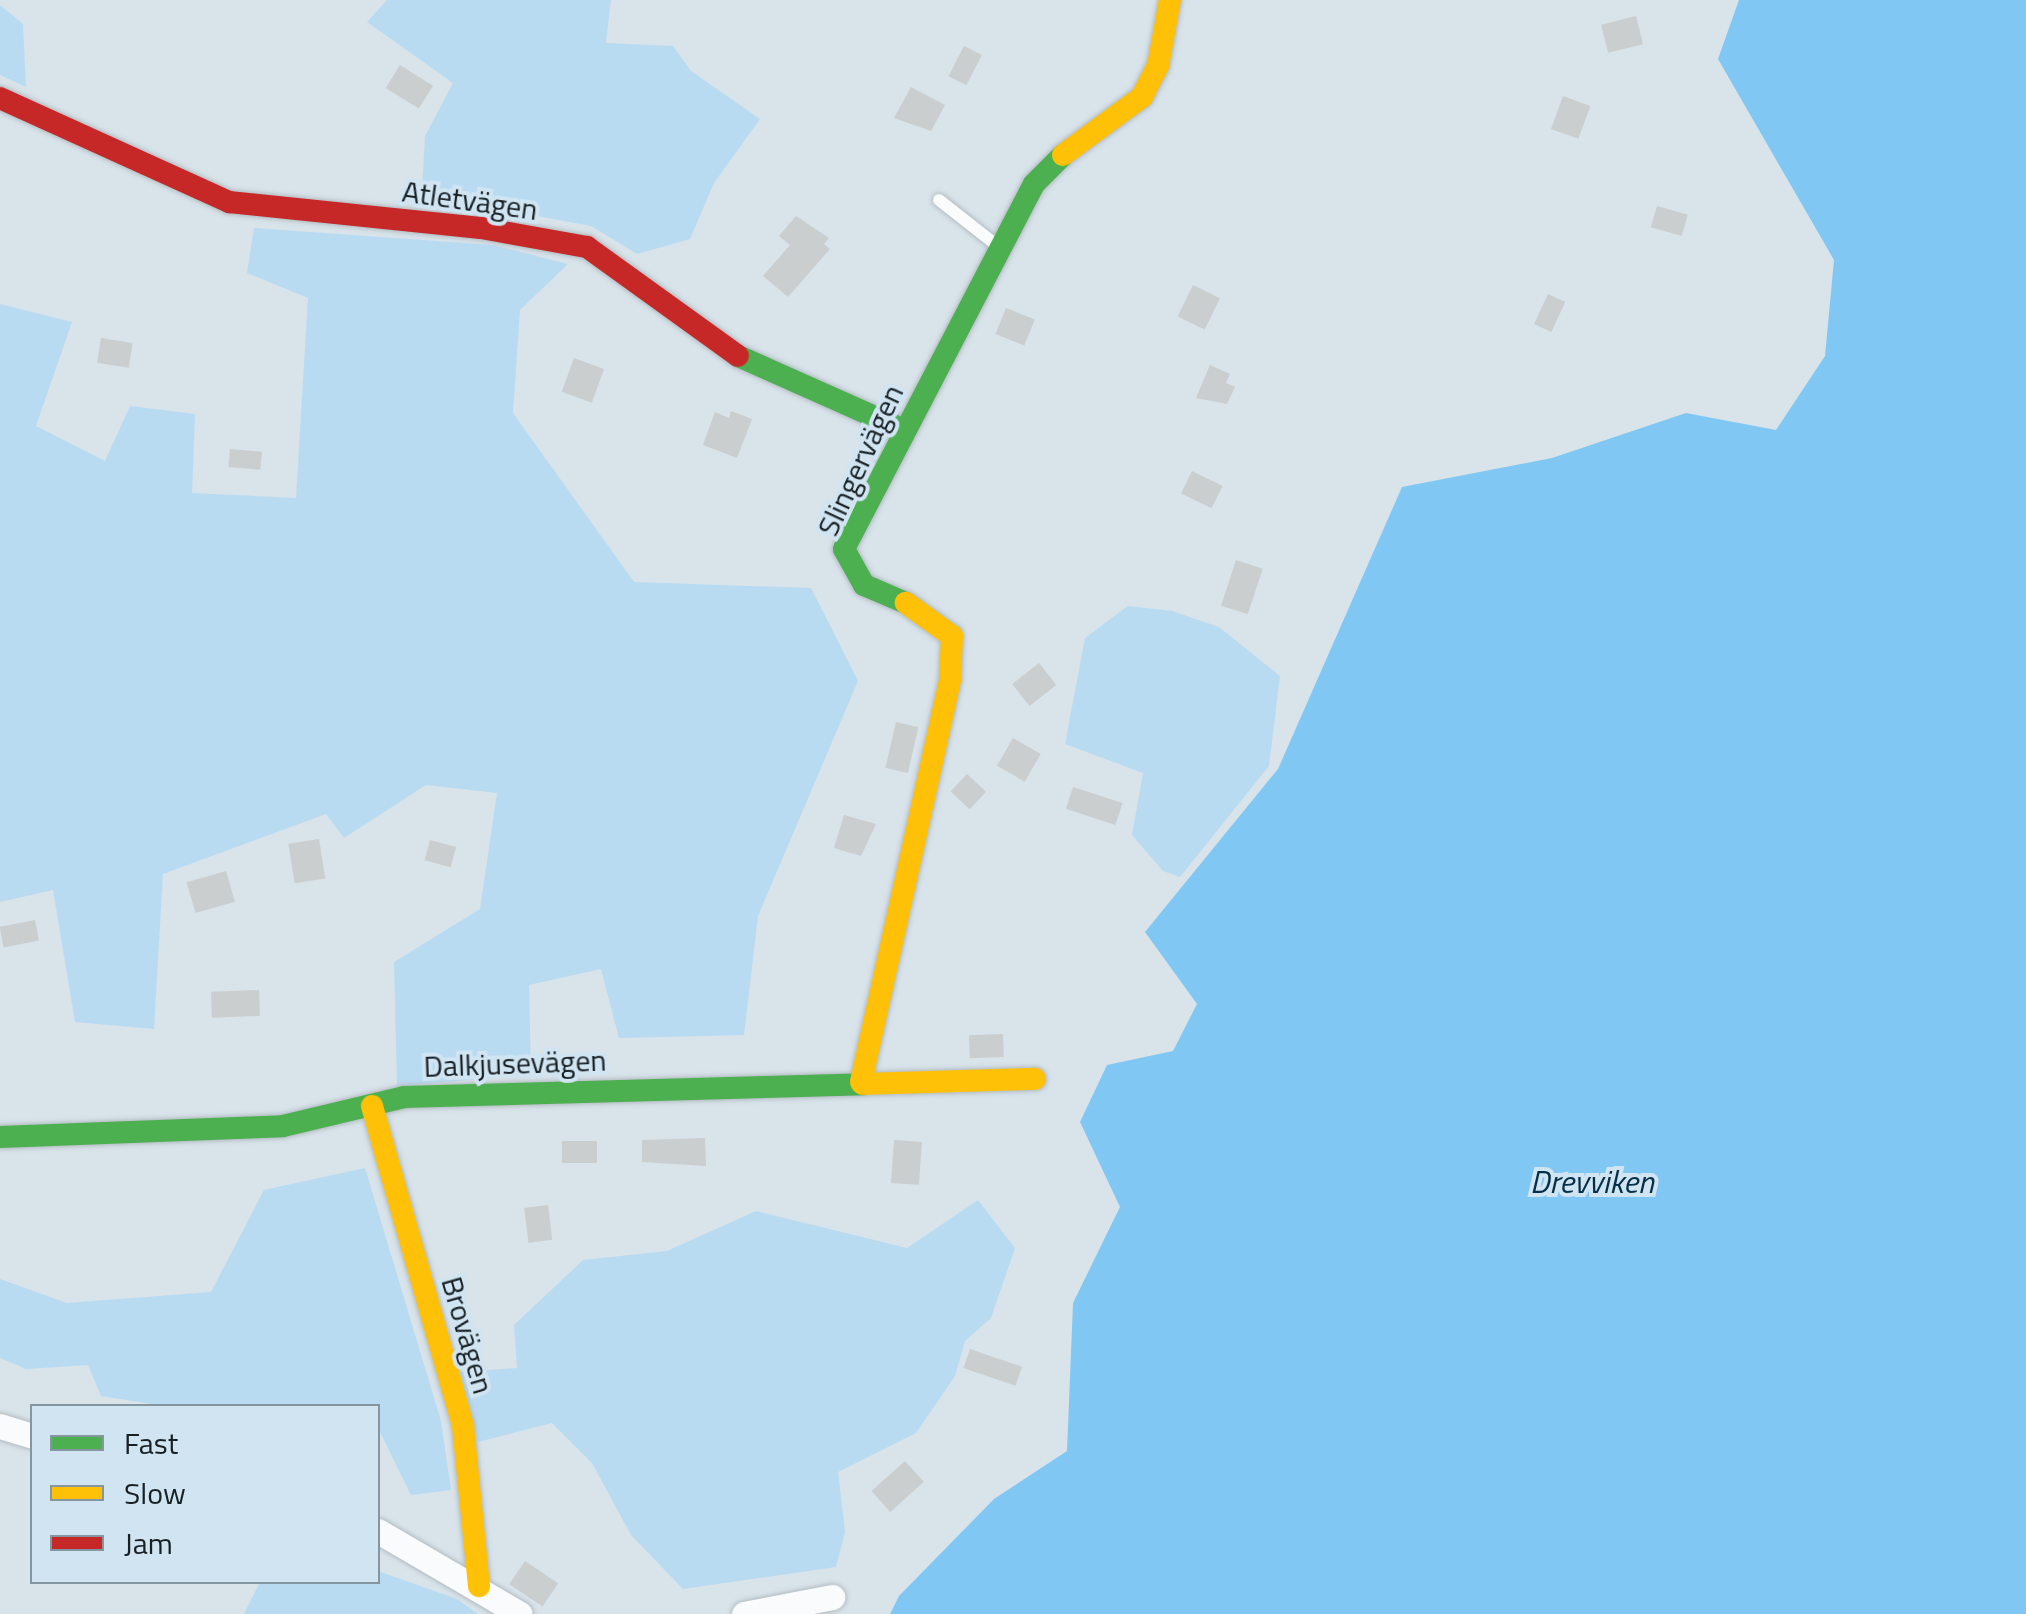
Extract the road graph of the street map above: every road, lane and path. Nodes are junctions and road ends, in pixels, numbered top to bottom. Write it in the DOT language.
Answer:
graph roads {
  1 [pos="1170,0"];
  2 [pos="0,98"];
  3 [pos="939,200"];
  4 [pos="1000,246"];
  5 [pos="904,430"];
  6 [pos="1035,1079"];
  7 [pos="861,1082"];
  8 [pos="372,1106"];
  9 [pos="0,1137"];
  10 [pos="0,1426"];
  11 [pos="30,1435"];
  12 [pos="380,1532"];
  13 [pos="479,1586"];
  14 [pos="832,1597"];
  15 [pos="520,1614"];
  16 [pos="744,1614"];
  1 -- 4 [label="street, Slingervägen"];
  2 -- 5 [label="street, Atletvägen"];
  3 -- 4 [label="lane"];
  4 -- 5 [label="street, Slingervägen"];
  5 -- 7 [label="street, Slingervägen"];
  6 -- 7 [label="street, Dalkjusevägen"];
  7 -- 8 [label="street, Dalkjusevägen"];
  8 -- 9 [label="street, Dalkjusevägen"];
  8 -- 13 [label="street, Brovägen"];
  10 -- 11 [label="street"];
  12 -- 13 [label="street"];
  13 -- 15 [label="street"];
  14 -- 16 [label="street"];
}
